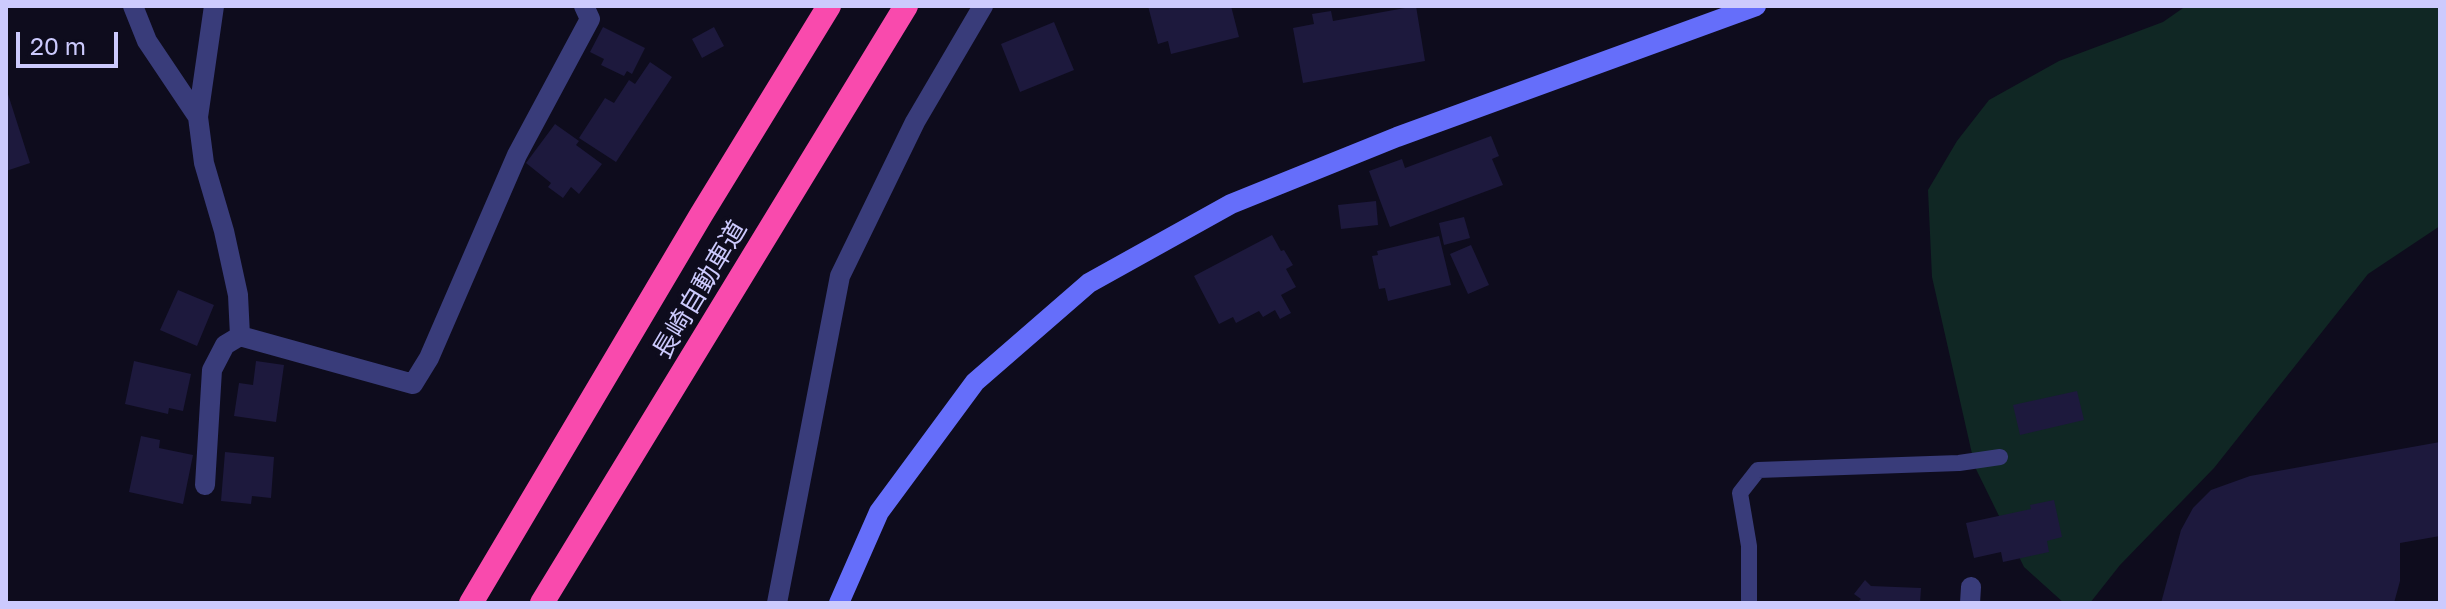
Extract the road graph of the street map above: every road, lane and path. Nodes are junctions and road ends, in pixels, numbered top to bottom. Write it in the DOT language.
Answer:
graph roads {
  1 [pos="133,6"];
  2 [pos="214,6"];
  3 [pos="584,6"];
  4 [pos="829,6"];
  5 [pos="906,6"];
  6 [pos="983,6"];
  7 [pos="1756,6"];
  8 [pos="198,117"];
  9 [pos="240,336"];
  10 [pos="2000,457"];
  11 [pos="205,485"];
  12 [pos="471,603"];
  13 [pos="542,603"];
  14 [pos="777,603"];
  15 [pos="839,603"];
  16 [pos="1749,603"];
  1 -- 8 [label="street"];
  2 -- 8 [label="street"];
  3 -- 9 [label="street"];
  4 -- 12 [label="highway, 長崎自動車道"];
  5 -- 13 [label="highway, 長崎自動車道"];
  6 -- 14 [label="street"];
  7 -- 15 [label="street"];
  8 -- 9 [label="street"];
  9 -- 11 [label="street"];
  10 -- 16 [label="lane"];
}
